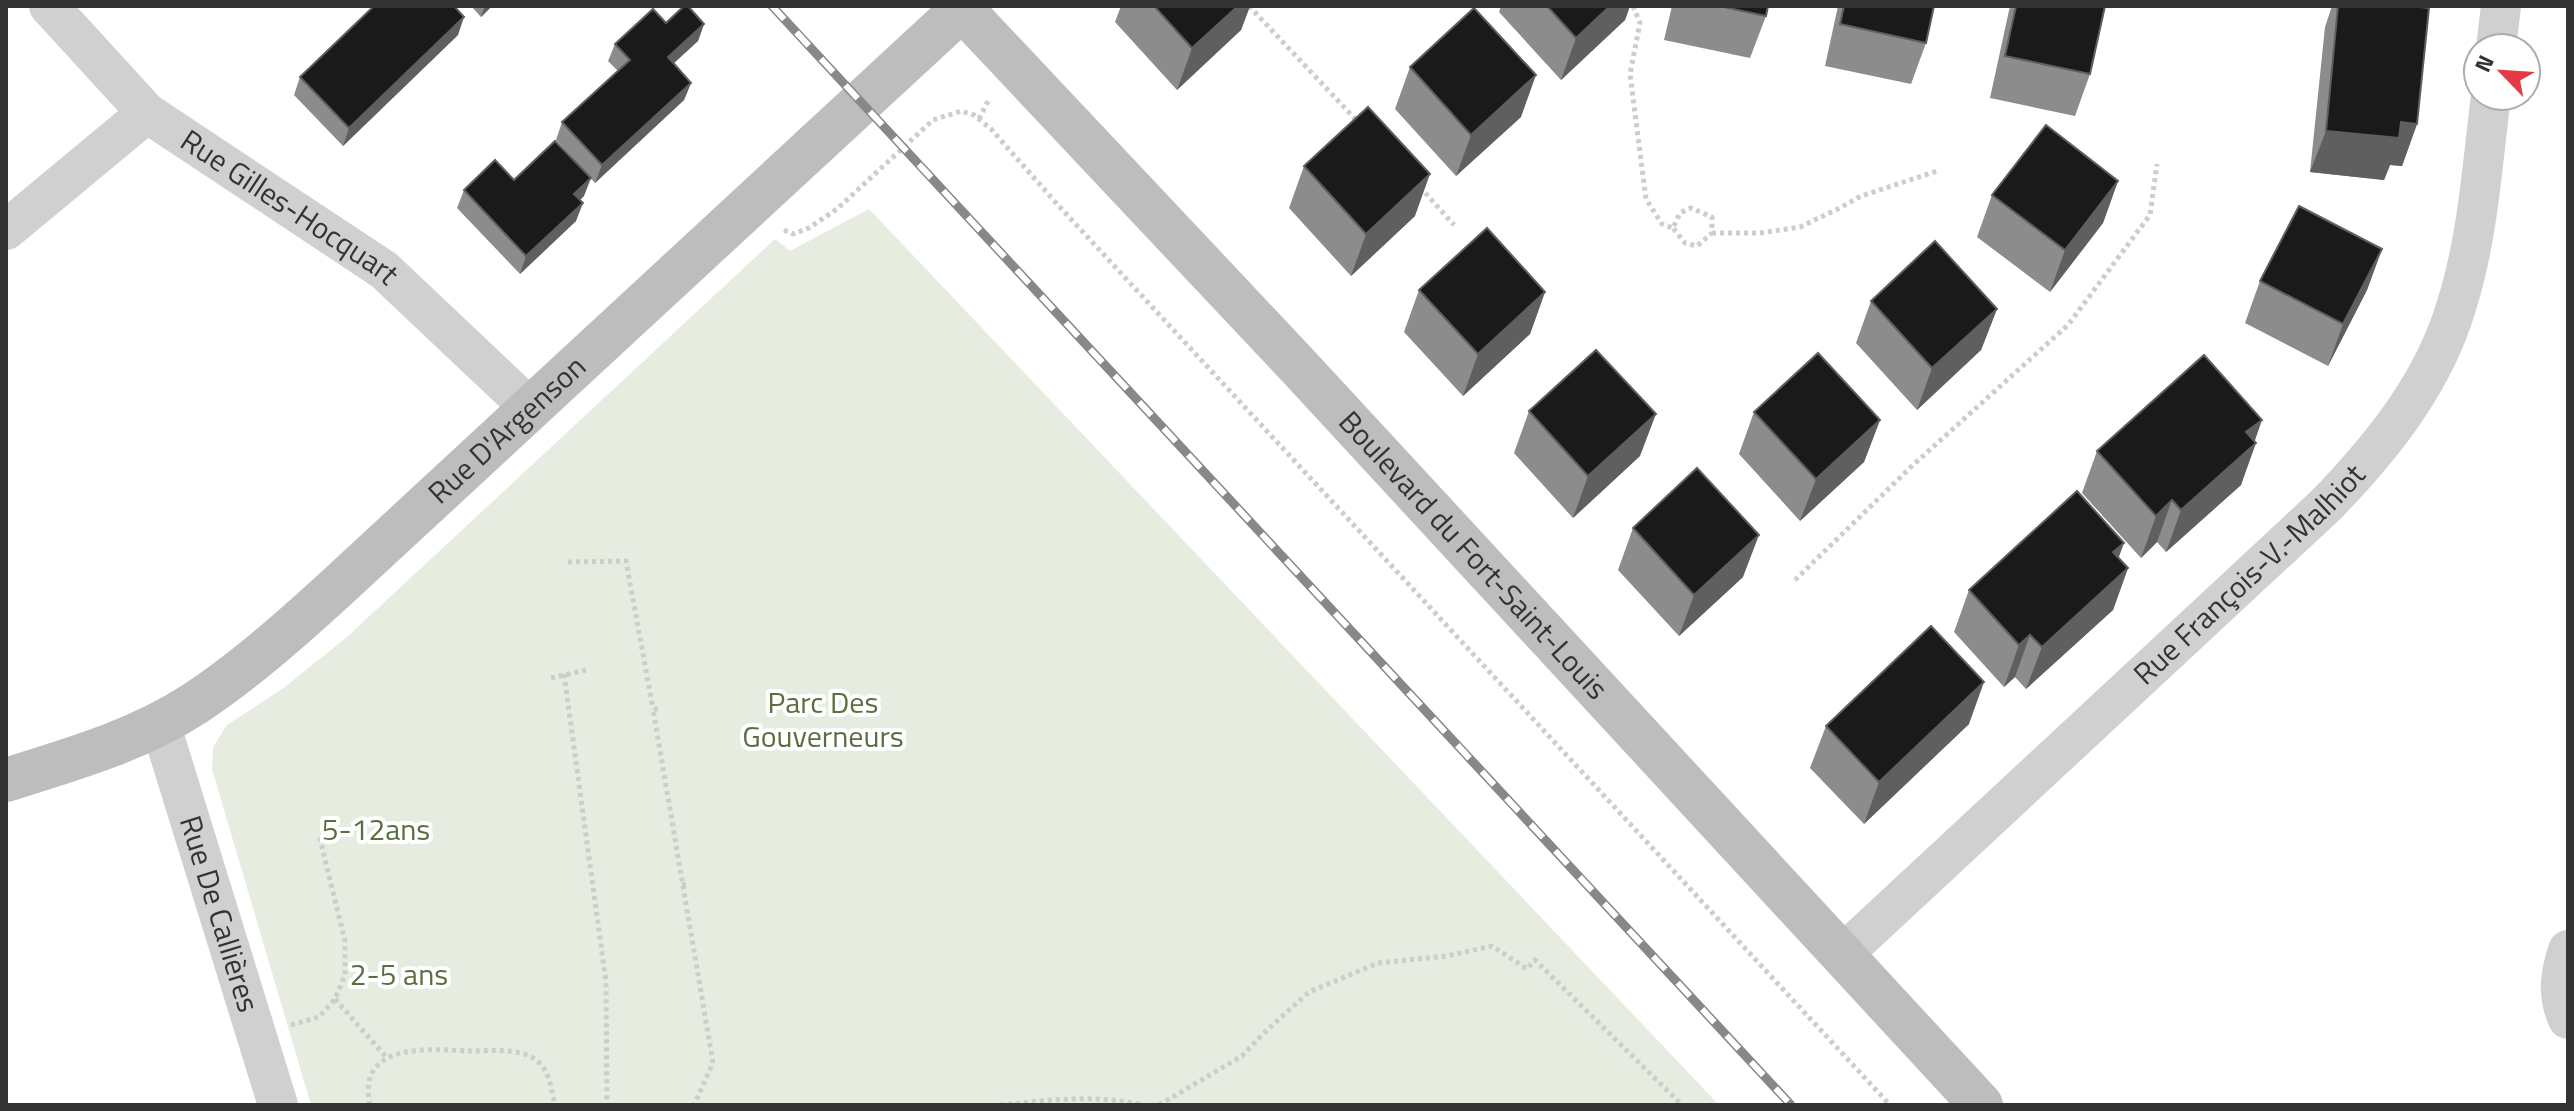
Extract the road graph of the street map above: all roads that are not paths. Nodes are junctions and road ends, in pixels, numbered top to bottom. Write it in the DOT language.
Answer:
graph roads {
  1 [pos="49,6"];
  2 [pos="2501,6"];
  3 [pos="963,7"];
  4 [pos="2498,32"];
  5 [pos="2489,112"];
  6 [pos="147,113"];
  7 [pos="6,230"];
  8 [pos="530,408"];
  9 [pos="160,723"];
  10 [pos="6,780"];
  11 [pos="2568,950"];
  12 [pos="1843,954"];
  13 [pos="2568,1019"];
  14 [pos="278,1105"];
  15 [pos="1981,1105"];
  1 -- 6 [label="street, Rue Gilles-Hocquart"];
  2 -- 4 [label="street"];
  3 -- 8 [label="street, Rue D'Argenson"];
  3 -- 12 [label="street, Boulevard du Fort-Saint-Louis"];
  5 -- 12 [label="street, Rue François-V.-Malhiot"];
  6 -- 7 [label="street"];
  6 -- 8 [label="street, Rue Gilles-Hocquart"];
  8 -- 9 [label="street, Rue D'Argenson"];
  9 -- 10 [label="street, Rue D'Argenson"];
  9 -- 14 [label="street, Rue De Callières"];
  11 -- 13 [label="street"];
  12 -- 15 [label="street, Boulevard du Fort-Saint-Louis"];
}
